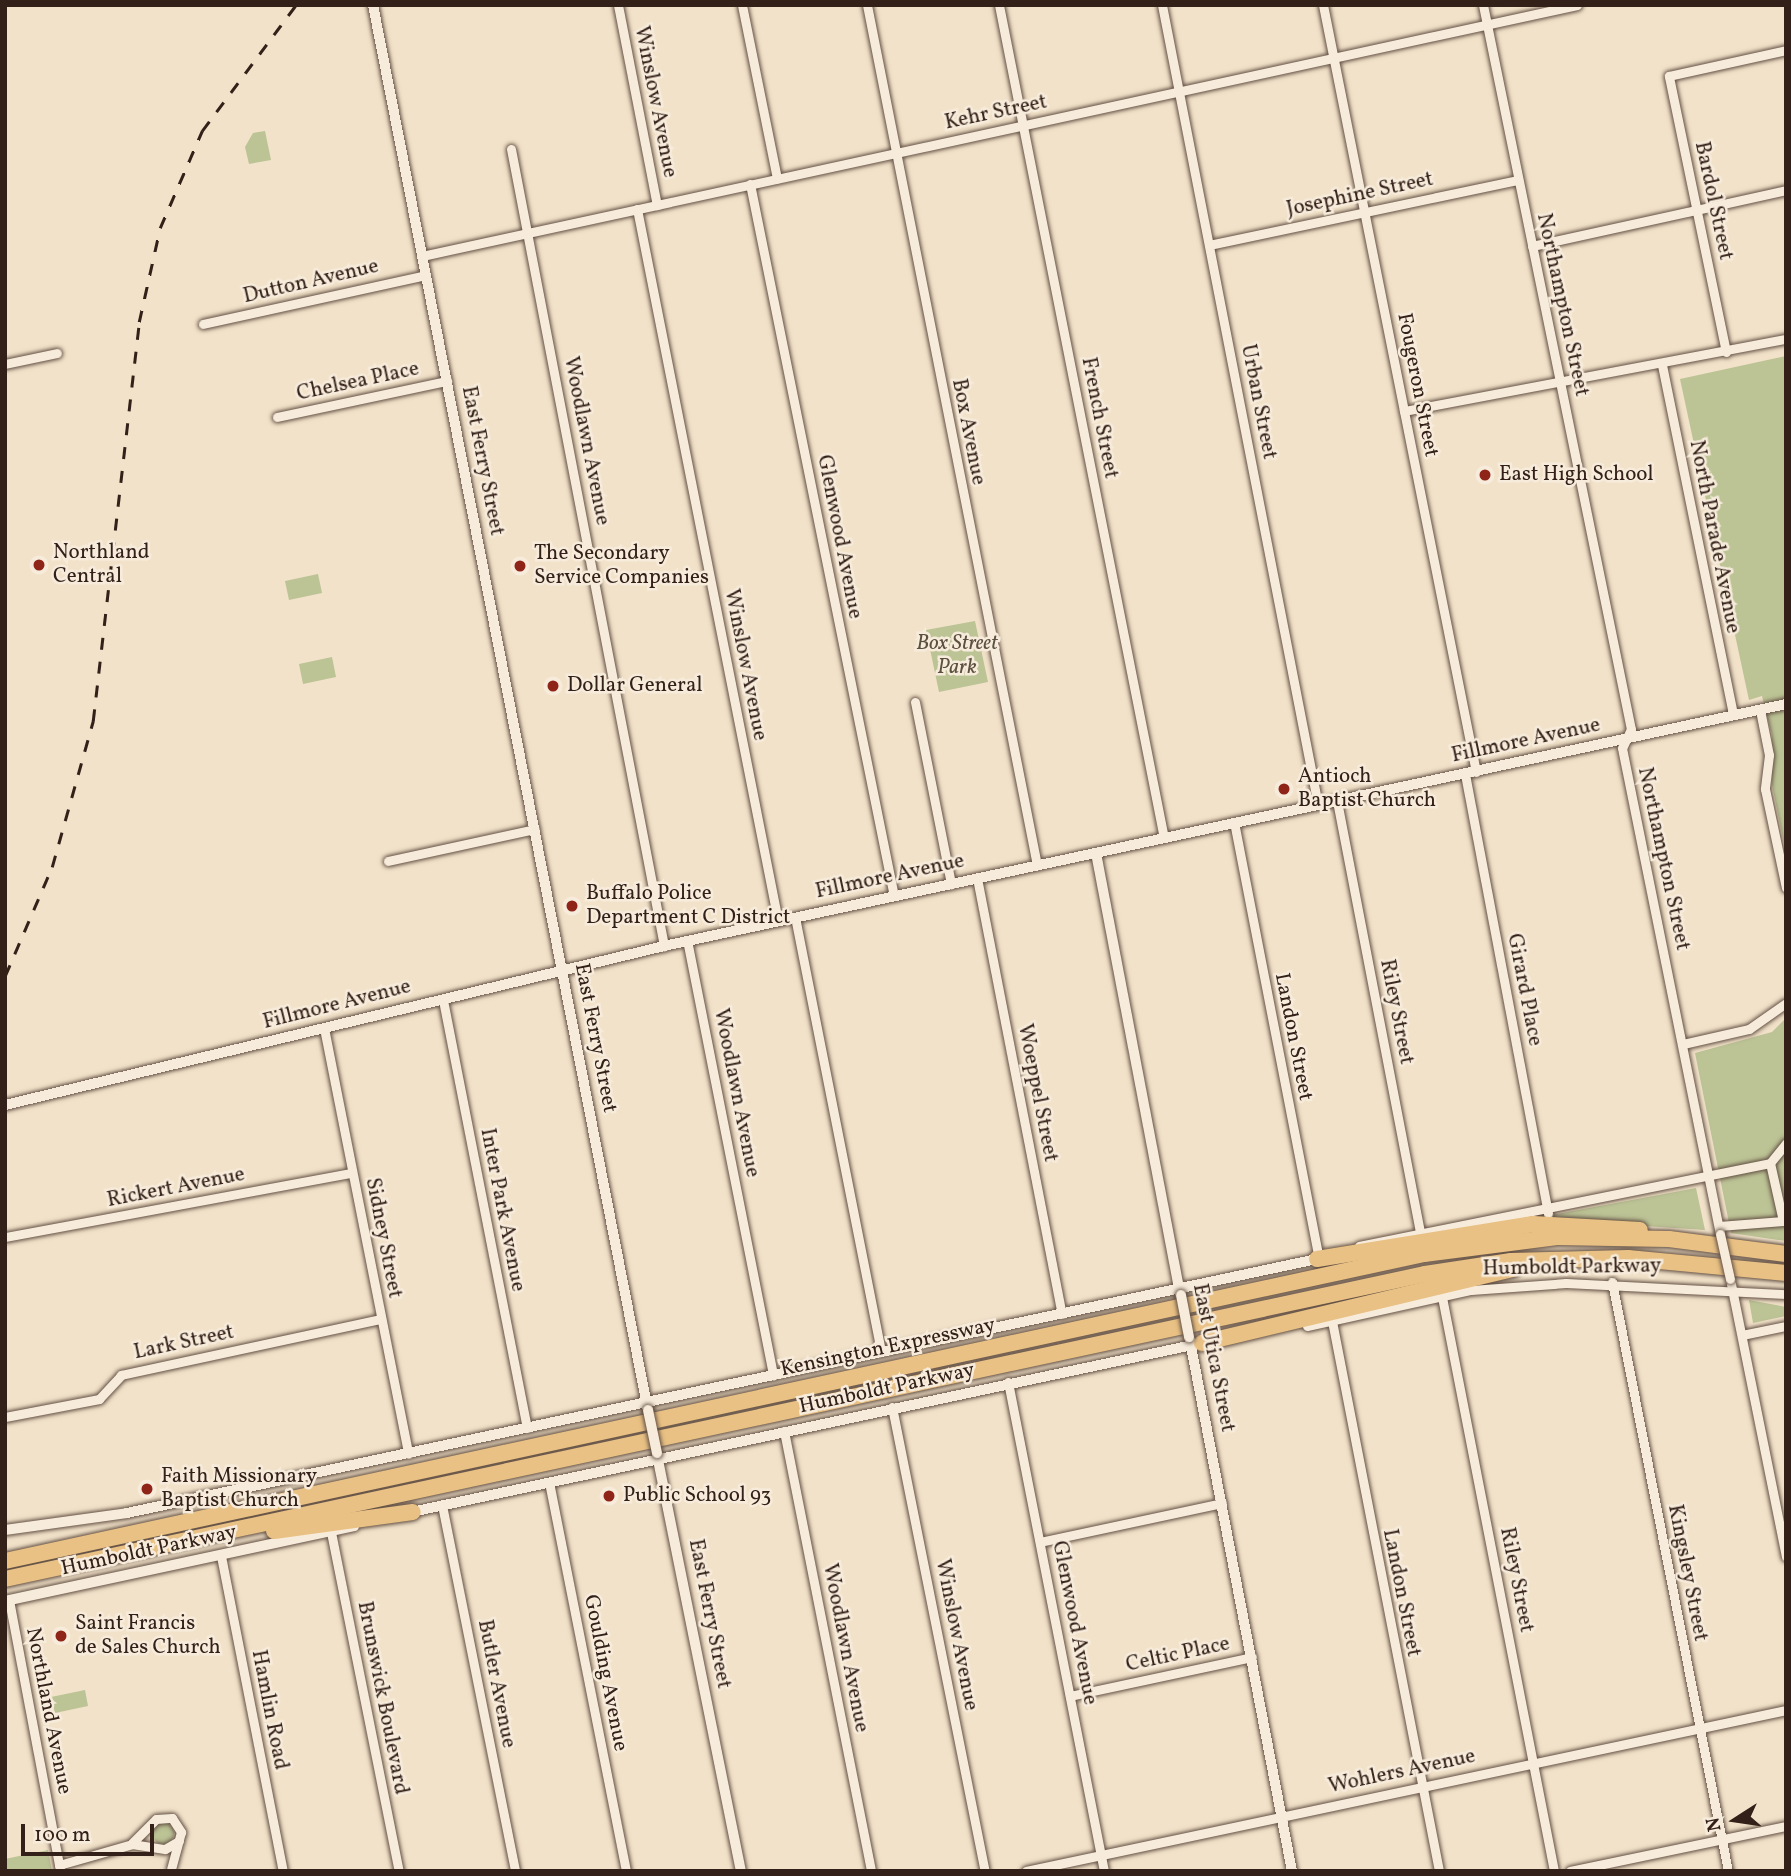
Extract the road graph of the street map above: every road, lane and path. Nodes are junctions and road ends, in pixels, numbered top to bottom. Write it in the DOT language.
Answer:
graph roads {
  1 [pos="373,5"];
  2 [pos="618,5"];
  3 [pos="743,5"];
  4 [pos="867,5"];
  5 [pos="999,5"];
  6 [pos="1162,5"];
  7 [pos="1323,5"];
  8 [pos="1483,5"];
  9 [pos="1577,5"];
  10 [pos="1487,25"];
  11 [pos="1786,50"];
  12 [pos="1334,58"];
  13 [pos="1179,91"];
  14 [pos="1022,125"];
  15 [pos="511,149"];
  16 [pos="895,153"];
  17 [pos="777,178"];
  18 [pos="1518,180"];
  19 [pos="750,184"];
  20 [pos="1786,190"];
  21 [pos="657,205"];
  22 [pos="637,209"];
  23 [pos="1697,210"];
  24 [pos="1365,212"];
  25 [pos="527,233"];
  26 [pos="1209,246"];
  27 [pos="1532,246"];
  28 [pos="422,256"];
  29 [pos="426,275"];
  30 [pos="203,324"];
  31 [pos="1786,339"];
  32 [pos="1726,352"];
  33 [pos="57,353"];
  34 [pos="5,364"];
  35 [pos="1662,365"];
  36 [pos="1559,379"];
  37 [pos="447,381"];
  38 [pos="1405,411"];
  39 [pos="277,417"];
  40 [pos="915,702"];
  41 [pos="1786,704"];
  42 [pos="1760,710"];
  43 [pos="1733,715"];
  44 [pos="1626,739"];
  45 [pos="1471,773"];
  46 [pos="1337,800"];
  47 [pos="1318,805"];
  48 [pos="1234,822"];
  49 [pos="535,829"];
  50 [pos="1164,838"];
  51 [pos="1096,853"];
  52 [pos="388,861"];
  53 [pos="1037,865"];
  54 [pos="977,878"];
  55 [pos="951,884"];
  56 [pos="1786,888"];
  57 [pos="894,896"];
  58 [pos="795,917"];
  59 [pos="778,921"];
  60 [pos="687,940"];
  61 [pos="664,946"];
  62 [pos="562,971"];
  63 [pos="443,1000"];
  64 [pos="1786,1003"];
  65 [pos="324,1028"];
  66 [pos="1683,1044"];
  67 [pos="5,1105"];
  68 [pos="1786,1143"];
  69 [pos="1770,1163"];
  70 [pos="352,1172"];
  71 [pos="1710,1175"];
  72 [pos="1549,1213"];
  73 [pos="1420,1230"];
  74 [pos="1720,1230"];
  75 [pos="5,1237"];
  76 [pos="1669,1239"];
  77 [pos="1786,1254"];
  78 [pos="1317,1259"];
  79 [pos="1555,1259"];
  80 [pos="1786,1273"];
  81 [pos="1612,1282"];
  82 [pos="1731,1283"];
  83 [pos="1180,1292"];
  84 [pos="1786,1294"];
  85 [pos="1442,1297"];
  86 [pos="1062,1314"];
  87 [pos="380,1319"];
  88 [pos="1332,1321"];
  89 [pos="1786,1325"];
  90 [pos="1742,1335"];
  91 [pos="1194,1342"];
  92 [pos="881,1352"];
  93 [pos="774,1376"];
  94 [pos="1008,1382"];
  95 [pos="647,1406"];
  96 [pos="892,1407"];
  97 [pos="5,1417"];
  98 [pos="527,1428"];
  99 [pos="784,1431"];
  100 [pos="408,1454"];
  101 [pos="658,1456"];
  102 [pos="549,1482"];
  103 [pos="1222,1503"];
  104 [pos="442,1505"];
  105 [pos="413,1512"];
  106 [pos="5,1530"];
  107 [pos="331,1532"];
  108 [pos="223,1535"];
  109 [pos="1040,1542"];
  110 [pos="54,1549"];
  111 [pos="5,1550"];
  112 [pos="221,1556"];
  113 [pos="1786,1557"];
  114 [pos="5,1561"];
  115 [pos="5,1579"];
  116 [pos="7,1600"];
  117 [pos="1252,1657"];
  118 [pos="1070,1696"];
  119 [pos="1786,1710"];
  120 [pos="1700,1728"];
  121 [pos="1533,1762"];
  122 [pos="1422,1786"];
  123 [pos="1281,1816"];
  124 [pos="153,1821"];
  125 [pos="1786,1826"];
  126 [pos="179,1840"];
  127 [pos="1722,1840"];
  128 [pos="132,1844"];
  129 [pos="155,1846"];
  130 [pos="1101,1855"];
  131 [pos="60,1868"];
  132 [pos="171,1870"];
  133 [pos="283,1871"];
  134 [pos="399,1871"];
  135 [pos="515,1871"];
  136 [pos="626,1871"];
  137 [pos="741,1871"];
  138 [pos="872,1871"];
  139 [pos="985,1871"];
  140 [pos="1026,1871"];
  141 [pos="1104,1871"];
  142 [pos="1292,1871"];
  143 [pos="1439,1871"];
  144 [pos="1555,1871"];
  145 [pos="1570,1871"];
  146 [pos="1728,1871"];
  1 -- 28 [label="street, East Ferry Street"];
  2 -- 21 [label="street, Winslow Avenue"];
  3 -- 17 [label="street"];
  4 -- 16 [label="street, Box Avenue"];
  5 -- 14 [label="street, French Street"];
  6 -- 13 [label="street, Urban Street"];
  7 -- 12 [label="street, Fougeron Street"];
  8 -- 10 [label="street, Northampton Street"];
  9 -- 10 [label="street, Kehr Street"];
  10 -- 12 [label="street, Kehr Street"];
  10 -- 18 [label="street, Northampton Street"];
  11 -- 23 [label="street, Bardol Street"];
  12 -- 13 [label="street, Kehr Street"];
  12 -- 24 [label="street, Fougeron Street"];
  13 -- 14 [label="street, Kehr Street"];
  13 -- 26 [label="street, Urban Street"];
  14 -- 16 [label="street, Kehr Street"];
  14 -- 50 [label="street, French Street"];
  15 -- 25 [label="street, Woodlawn Avenue"];
  16 -- 17 [label="street, Kehr Street"];
  16 -- 53 [label="street, Box Avenue"];
  17 -- 19 [label="street, Kehr Street"];
  18 -- 24 [label="street, Josephine Street"];
  18 -- 27 [label="street, Northampton Street"];
  19 -- 21 [label="street, Kehr Street"];
  19 -- 57 [label="street, Glenwood Avenue"];
  20 -- 23 [label="street"];
  21 -- 22 [label="street, Kehr Street"];
  22 -- 25 [label="street, Kehr Street"];
  22 -- 59 [label="street, Winslow Avenue"];
  23 -- 27 [label="street"];
  23 -- 32 [label="street, Bardol Street"];
  24 -- 26 [label="street, Josephine Street"];
  24 -- 38 [label="street, Fougeron Street"];
  25 -- 28 [label="street, Kehr Street"];
  25 -- 61 [label="street, Woodlawn Avenue"];
  26 -- 47 [label="street, Urban Street"];
  27 -- 36 [label="street, Northampton Street"];
  28 -- 29 [label="street, East Ferry Street"];
  29 -- 30 [label="street, Dutton Avenue"];
  29 -- 37 [label="street, East Ferry Street"];
  31 -- 32 [label="street"];
  32 -- 35 [label="street"];
  33 -- 34 [label="street"];
  35 -- 36 [label="street"];
  35 -- 43 [label="street, North Parade Avenue"];
  36 -- 38 [label="street"];
  36 -- 44 [label="street, Northampton Street"];
  37 -- 39 [label="street, Chelsea Place"];
  37 -- 49 [label="street, East Ferry Street"];
  38 -- 45 [label="street, Fougeron Street"];
  40 -- 55 [label="street"];
  41 -- 42 [label="street, Fillmore Avenue"];
  42 -- 43 [label="street, Fillmore Avenue"];
  42 -- 56 [label="street"];
  43 -- 44 [label="street, Fillmore Avenue"];
  44 -- 45 [label="street, Fillmore Avenue"];
  44 -- 66 [label="street, Northampton Street"];
  45 -- 46 [label="street, Fillmore Avenue"];
  45 -- 72 [label="street, Girard Place"];
  46 -- 47 [label="street, Fillmore Avenue"];
  46 -- 73 [label="street, Riley Street"];
  47 -- 48 [label="street, Fillmore Avenue"];
  48 -- 50 [label="street, Fillmore Avenue"];
  48 -- 78 [label="street, Landon Street"];
  49 -- 52 [label="street"];
  49 -- 62 [label="street, East Ferry Street"];
  50 -- 51 [label="street, Fillmore Avenue"];
  51 -- 53 [label="street, Fillmore Avenue"];
  51 -- 83 [label="street, East Utica Street"];
  53 -- 54 [label="street, Fillmore Avenue"];
  54 -- 55 [label="street, Fillmore Avenue"];
  54 -- 86 [label="street, Woeppel Street"];
  55 -- 57 [label="street, Fillmore Avenue"];
  57 -- 58 [label="street, Fillmore Avenue"];
  58 -- 59 [label="street, Fillmore Avenue"];
  58 -- 92 [label="street"];
  59 -- 60 [label="street, Fillmore Avenue"];
  60 -- 61 [label="street, Fillmore Avenue"];
  60 -- 93 [label="street, Woodlawn Avenue"];
  61 -- 62 [label="street, Fillmore Avenue"];
  62 -- 63 [label="street, Fillmore Avenue"];
  62 -- 95 [label="street, East Ferry Street"];
  63 -- 65 [label="street, Fillmore Avenue"];
  63 -- 98 [label="street, Inter Park Avenue"];
  64 -- 66 [label="street"];
  65 -- 67 [label="street, Fillmore Avenue"];
  65 -- 70 [label="street, Sidney Street"];
  66 -- 71 [label="street, Northampton Street"];
  68 -- 69 [label="street"];
  69 -- 71 [label="street, Humboldt Parkway"];
  69 -- 74 [label="street"];
  70 -- 75 [label="street, Rickert Avenue"];
  70 -- 87 [label="street, Sidney Street"];
  71 -- 72 [label="street, Humboldt Parkway"];
  71 -- 74 [label="street, Northampton Street"];
  72 -- 73 [label="street, Humboldt Parkway"];
  73 -- 78 [label="street, Humboldt Parkway"];
  74 -- 82 [label="street, Northampton Street, bridge"];
  76 -- 77 [label="highway, Kensington Expressway"];
  76 -- 78 [label="highway"];
  76 -- 110 [label="highway, Kensington Expressway"];
  78 -- 83 [label="street, Humboldt Parkway"];
  79 -- 80 [label="highway, Kensington Expressway"];
  79 -- 91 [label="highway"];
  79 -- 108 [label="highway, Kensington Expressway"];
  81 -- 82 [label="street, Humboldt Parkway"];
  81 -- 85 [label="street, Humboldt Parkway"];
  81 -- 120 [label="street, Kingsley Street"];
  82 -- 84 [label="street, Humboldt Parkway"];
  82 -- 90 [label="street, Northampton Street"];
  83 -- 86 [label="street, Humboldt Parkway"];
  83 -- 91 [label="street, East Utica Street, bridge"];
  85 -- 88 [label="street, Humboldt Parkway"];
  85 -- 121 [label="street, Riley Street"];
  86 -- 92 [label="street, Humboldt Parkway"];
  87 -- 97 [label="street, Lark Street"];
  87 -- 100 [label="street, Sidney Street"];
  88 -- 91 [label="street, Humboldt Parkway"];
  88 -- 122 [label="street, Landon Street"];
  89 -- 90 [label="street"];
  90 -- 113 [label="street, Northampton Street"];
  91 -- 94 [label="street, Humboldt Parkway"];
  91 -- 103 [label="street, East Utica Street"];
  92 -- 93 [label="street, Humboldt Parkway"];
  93 -- 95 [label="street, Humboldt Parkway"];
  94 -- 96 [label="street, Humboldt Parkway"];
  94 -- 109 [label="street, Glenwood Avenue"];
  95 -- 98 [label="street, Humboldt Parkway"];
  95 -- 101 [label="street, East Ferry Street, bridge"];
  96 -- 99 [label="street, Humboldt Parkway"];
  96 -- 139 [label="street, Winslow Avenue"];
  98 -- 100 [label="street, Humboldt Parkway"];
  99 -- 101 [label="street, Humboldt Parkway"];
  99 -- 138 [label="street, Woodlawn Avenue"];
  100 -- 106 [label="street, Humboldt Parkway"];
  101 -- 102 [label="street, Humboldt Parkway"];
  101 -- 137 [label="street, East Ferry Street"];
  102 -- 104 [label="street, Humboldt Parkway"];
  102 -- 136 [label="street, Goulding Avenue"];
  103 -- 109 [label="street"];
  103 -- 117 [label="street, East Utica Street"];
  104 -- 105 [label="street, Humboldt Parkway"];
  104 -- 135 [label="street, Butler Avenue"];
  105 -- 107 [label="street, Humboldt Parkway"];
  105 -- 108 [label="highway"];
  107 -- 112 [label="street, Humboldt Parkway"];
  107 -- 134 [label="street, Brunswick Boulevard"];
  108 -- 115 [label="highway, Kensington Expressway"];
  109 -- 118 [label="street, Glenwood Avenue"];
  110 -- 111 [label="highway"];
  110 -- 114 [label="highway, Kensington Expressway"];
  112 -- 116 [label="street, Humboldt Parkway"];
  112 -- 133 [label="street, Hamlin Road"];
  116 -- 131 [label="street, Northland Avenue"];
  117 -- 118 [label="street, Celtic Place"];
  117 -- 123 [label="street, East Utica Street"];
  118 -- 130 [label="street, Glenwood Avenue"];
  119 -- 120 [label="street, Wohlers Avenue"];
  120 -- 121 [label="street, Wohlers Avenue"];
  120 -- 127 [label="street, Kingsley Street"];
  121 -- 122 [label="street, Wohlers Avenue"];
  121 -- 144 [label="street, Riley Street"];
  122 -- 123 [label="street, Wohlers Avenue"];
  122 -- 143 [label="street, Landon Street"];
  123 -- 130 [label="street, Wohlers Avenue"];
  123 -- 142 [label="street, East Utica Street"];
  124 -- 126 [label="street"];
  124 -- 128 [label="street"];
  124 -- 129 [label="street"];
  125 -- 127 [label="street"];
  126 -- 129 [label="street"];
  126 -- 132 [label="street"];
  127 -- 145 [label="street"];
  127 -- 146 [label="street, Kingsley Street"];
  128 -- 129 [label="street"];
  128 -- 131 [label="street"];
  129 -- 132 [label="street"];
  130 -- 140 [label="street, Wohlers Avenue"];
  130 -- 141 [label="street, Glenwood Avenue"];
}
